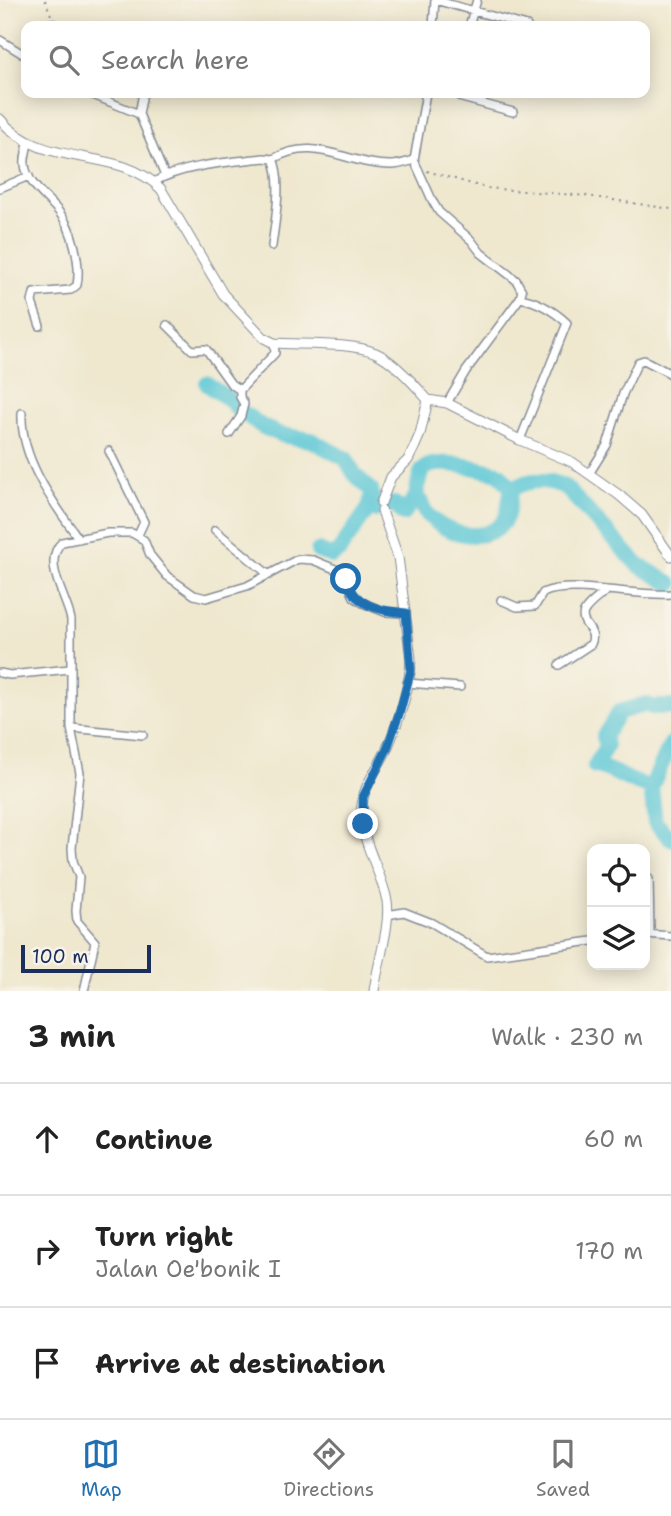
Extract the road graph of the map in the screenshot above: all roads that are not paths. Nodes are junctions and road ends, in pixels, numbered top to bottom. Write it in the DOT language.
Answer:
graph roads {
  1 [pos="435,0"];
  2 [pos="477,0"];
  3 [pos="473,11"];
  4 [pos="433,21"];
  5 [pos="470,21"];
  6 [pos="509,21"];
  7 [pos="0,40"];
  8 [pos="21,52"];
  9 [pos="100,98"];
  10 [pos="142,98"];
  11 [pos="425,98"];
  12 [pos="462,98"];
  13 [pos="513,112"];
  14 [pos="139,114"];
  15 [pos="0,119"];
  16 [pos="28,143"];
  17 [pos="273,159"];
  18 [pos="415,164"];
  19 [pos="29,176"];
  20 [pos="165,176"];
  21 [pos="154,182"];
  22 [pos="0,188"];
  23 [pos="272,246"];
  24 [pos="520,298"];
  25 [pos="167,325"];
  26 [pos="40,326"];
  27 [pos="274,343"];
  28 [pos="671,374"];
  29 [pos="240,390"];
  30 [pos="428,400"];
  31 [pos="447,403"];
  32 [pos="22,413"];
  33 [pos="229,434"];
  34 [pos="520,440"];
  35 [pos="109,451"];
  36 [pos="589,474"];
  37 [pos="215,530"];
  38 [pos="138,536"];
  39 [pos="79,539"];
  40 [pos="671,556"];
  41 [pos="269,575"];
  42 [pos="606,591"];
  43 [pos="671,594"];
  44 [pos="501,600"];
  45 [pos="406,613"];
  46 [pos="559,665"];
  47 [pos="70,669"];
  48 [pos="0,673"];
  49 [pos="407,684"];
  50 [pos="460,687"];
  51 [pos="71,728"];
  52 [pos="143,735"];
  53 [pos="387,915"];
  54 [pos="650,935"];
  55 [pos="671,936"];
  56 [pos="587,942"];
  57 [pos="84,991"];
  58 [pos="374,991"];
  1 -- 3 [label="street"];
  1 -- 4 [label="street"];
  2 -- 3 [label="street"];
  3 -- 5 [label="street"];
  3 -- 6 [label="street"];
  7 -- 8 [label="street"];
  9 -- 14 [label="street"];
  10 -- 14 [label="street"];
  11 -- 18 [label="street"];
  12 -- 13 [label="street"];
  14 -- 20 [label="street"];
  15 -- 16 [label="street"];
  16 -- 19 [label="street"];
  16 -- 21 [label="street"];
  17 -- 18 [label="street"];
  17 -- 20 [label="street"];
  17 -- 23 [label="street"];
  18 -- 24 [label="street"];
  19 -- 22 [label="street"];
  19 -- 26 [label="street"];
  20 -- 21 [label="street"];
  21 -- 27 [label="street"];
  24 -- 31 [label="street"];
  24 -- 34 [label="street"];
  25 -- 29 [label="street"];
  27 -- 29 [label="street"];
  27 -- 30 [label="street"];
  28 -- 36 [label="street"];
  29 -- 33 [label="street"];
  30 -- 31 [label="street"];
  30 -- 45 [label="street"];
  31 -- 34 [label="street"];
  32 -- 39 [label="street"];
  34 -- 36 [label="street"];
  35 -- 38 [label="street"];
  36 -- 40 [label="street"];
  37 -- 41 [label="street"];
  38 -- 39 [label="street"];
  38 -- 41 [label="street"];
  39 -- 47 [label="street"];
  41 -- 45 [label="street"];
  42 -- 43 [label="street"];
  42 -- 44 [label="street"];
  42 -- 46 [label="street"];
  45 -- 49 [label="street"];
  47 -- 48 [label="street"];
  47 -- 51 [label="street"];
  49 -- 50 [label="street"];
  49 -- 53 [label="street"];
  51 -- 52 [label="street"];
  51 -- 57 [label="street"];
  53 -- 56 [label="street"];
  53 -- 58 [label="street"];
  54 -- 55 [label="street"];
}
